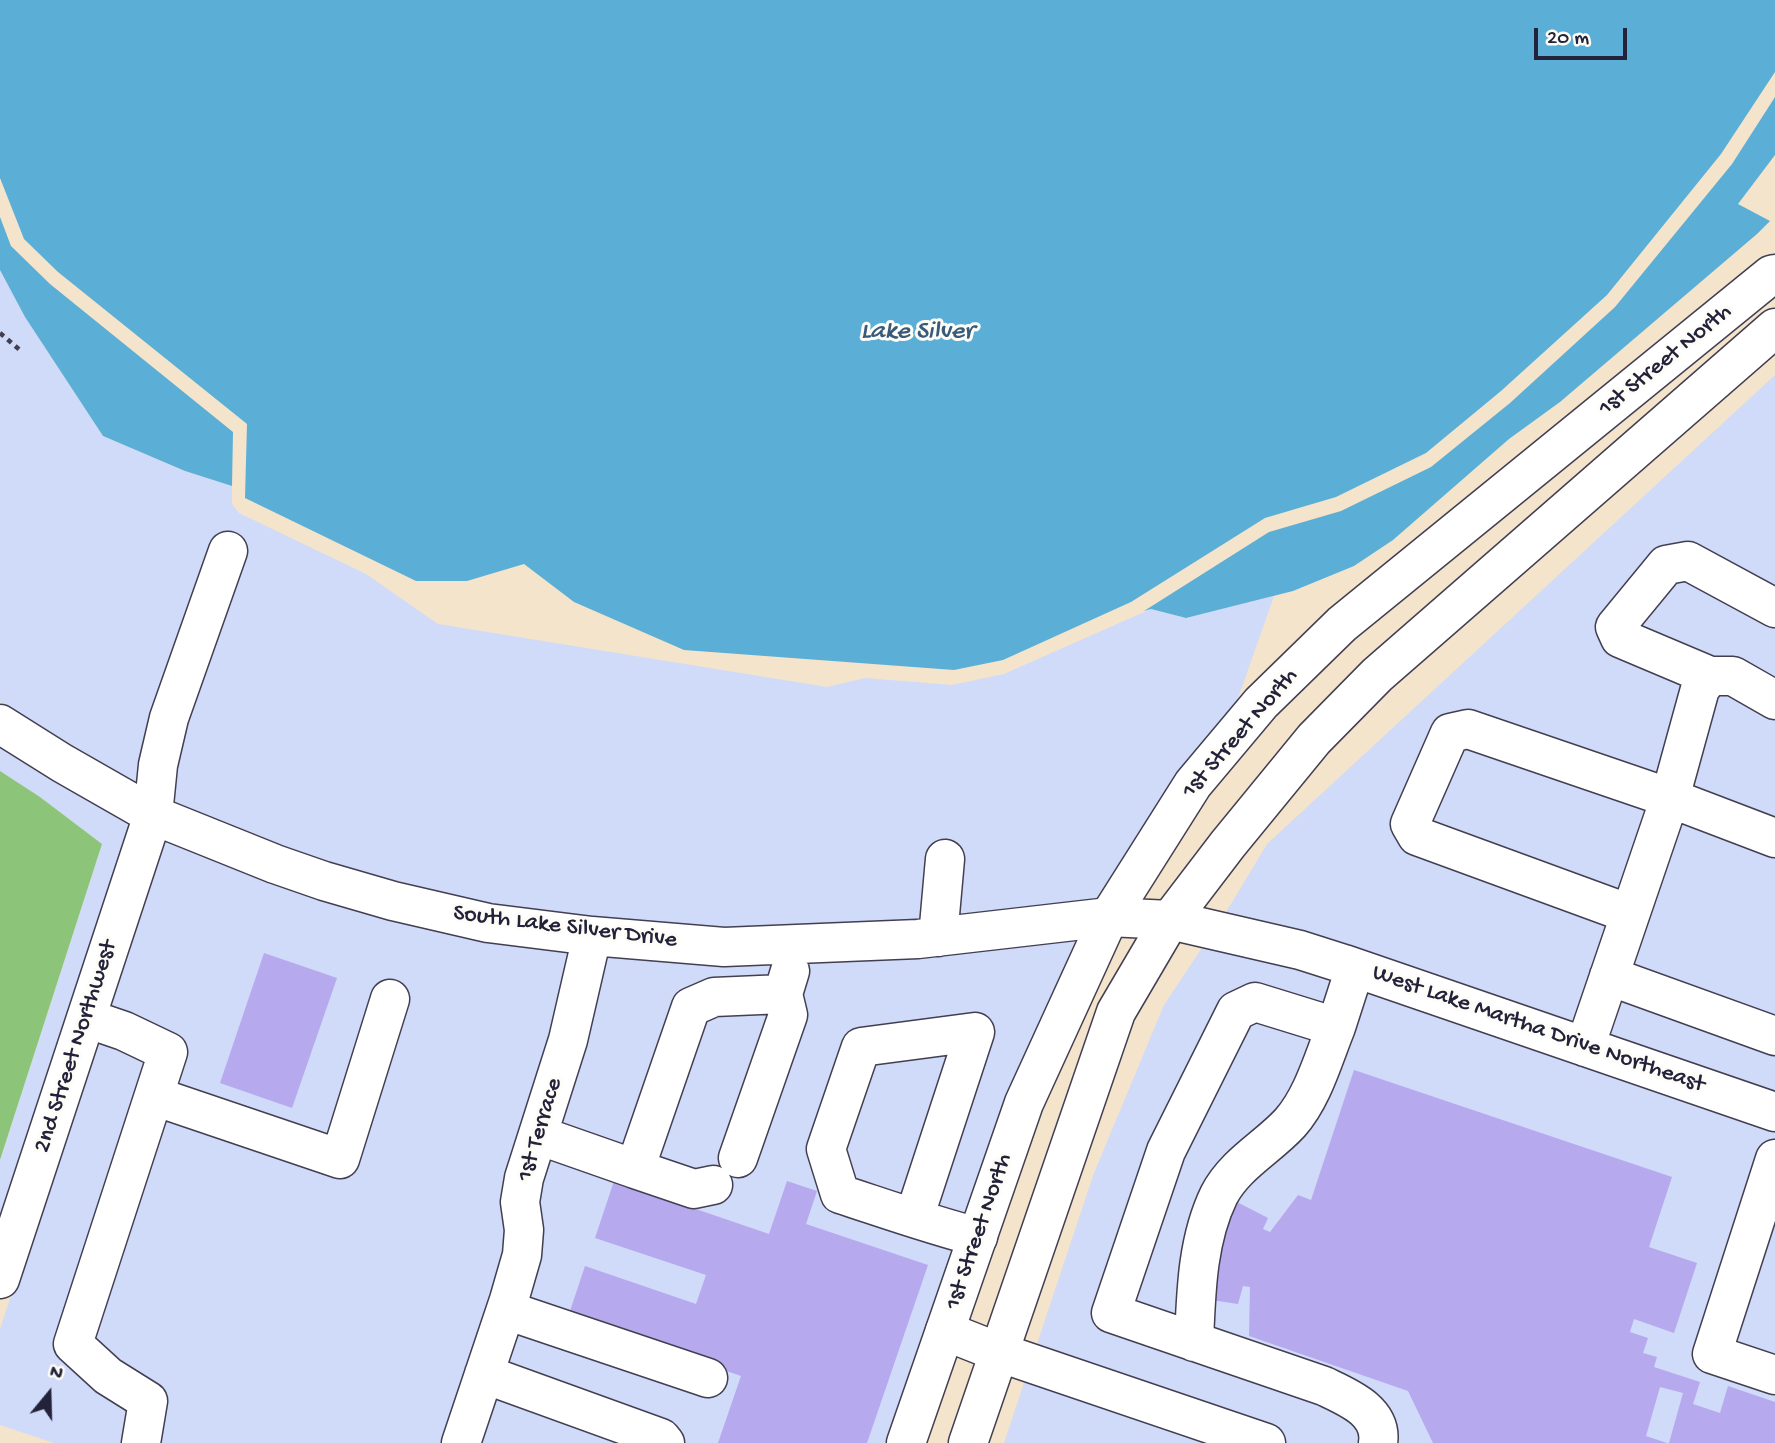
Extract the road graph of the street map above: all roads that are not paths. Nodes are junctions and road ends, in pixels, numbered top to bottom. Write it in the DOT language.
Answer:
graph roads {
  1 [pos="1775,274"];
  2 [pos="1775,328"];
  3 [pos="228,551"];
  4 [pos="1775,608"];
  5 [pos="1710,676"];
  6 [pos="1775,701"];
  7 [pos="0,724"];
  8 [pos="1670,798"];
  9 [pos="153,815"];
  10 [pos="1775,838"];
  11 [pos="945,859"];
  12 [pos="1630,914"];
  13 [pos="1109,917"];
  14 [pos="1170,920"];
  15 [pos="592,936"];
  16 [pos="938,937"];
  17 [pos="798,945"];
  18 [pos="1356,968"];
  19 [pos="1609,976"];
  20 [pos="783,994"];
  21 [pos="390,999"];
  22 [pos="86,1018"];
  23 [pos="1336,1027"];
  24 [pos="1775,1036"];
  25 [pos="1585,1047"];
  26 [pos="154,1096"];
  27 [pos="1775,1112"];
  28 [pos="538,1135"];
  29 [pos="1775,1159"];
  30 [pos="635,1169"];
  31 [pos="914,1218"];
  32 [pos="978,1237"];
  33 [pos="0,1279"];
  34 [pos="506,1310"];
  35 [pos="945,1331"];
  36 [pos="1194,1342"];
  37 [pos="998,1352"];
  38 [pos="484,1374"];
  39 [pos="1775,1375"];
  40 [pos="708,1378"];
  41 [pos="141,1443"];
  42 [pos="461,1443"];
  43 [pos="665,1443"];
  44 [pos="906,1443"];
  45 [pos="968,1443"];
  46 [pos="1266,1443"];
  47 [pos="1378,1443"];
  1 -- 13 [label="street, 1st Street North"];
  2 -- 14 [label="street, 1st Street North"];
  3 -- 9 [label="street, 2nd Street Northwest"];
  4 -- 5 [label="street"];
  5 -- 6 [label="street"];
  5 -- 8 [label="street"];
  7 -- 9 [label="street, South Lake Silver Drive"];
  8 -- 10 [label="street"];
  8 -- 12 [label="street"];
  8 -- 12 [label="street"];
  9 -- 15 [label="street, South Lake Silver Drive"];
  9 -- 22 [label="street, 2nd Street Northwest"];
  11 -- 16 [label="street"];
  12 -- 19 [label="street"];
  13 -- 14 [label="street, South Lake Silver Drive"];
  13 -- 16 [label="street, South Lake Silver Drive"];
  13 -- 32 [label="street, 1st Street North"];
  14 -- 18 [label="street, West Lake Martha Drive Northeast"];
  14 -- 37 [label="street, 1st Street North"];
  15 -- 17 [label="street, South Lake Silver Drive"];
  15 -- 28 [label="street, 1st Terrace"];
  16 -- 17 [label="street, South Lake Silver Drive"];
  17 -- 20 [label="street"];
  18 -- 23 [label="street"];
  18 -- 25 [label="street, West Lake Martha Drive Northeast"];
  19 -- 24 [label="street"];
  19 -- 25 [label="street"];
  20 -- 30 [label="street"];
  20 -- 30 [label="street"];
  21 -- 26 [label="street"];
  22 -- 26 [label="street"];
  22 -- 33 [label="street, 2nd Street Northwest"];
  23 -- 36 [label="street"];
  23 -- 36 [label="street"];
  25 -- 27 [label="street, West Lake Martha Drive Northeast"];
  26 -- 41 [label="street"];
  28 -- 30 [label="street"];
  28 -- 34 [label="street, 1st Terrace"];
  29 -- 39 [label="street"];
  31 -- 31 [label="street"];
  31 -- 32 [label="street"];
  32 -- 35 [label="street, 1st Street North"];
  34 -- 38 [label="street, 1st Terrace"];
  34 -- 40 [label="street"];
  35 -- 37 [label="street"];
  35 -- 44 [label="street, 1st Street North"];
  36 -- 47 [label="street"];
  37 -- 45 [label="street, 1st Street North"];
  37 -- 46 [label="street"];
  38 -- 42 [label="street, 1st Terrace"];
  38 -- 43 [label="street"];
}
